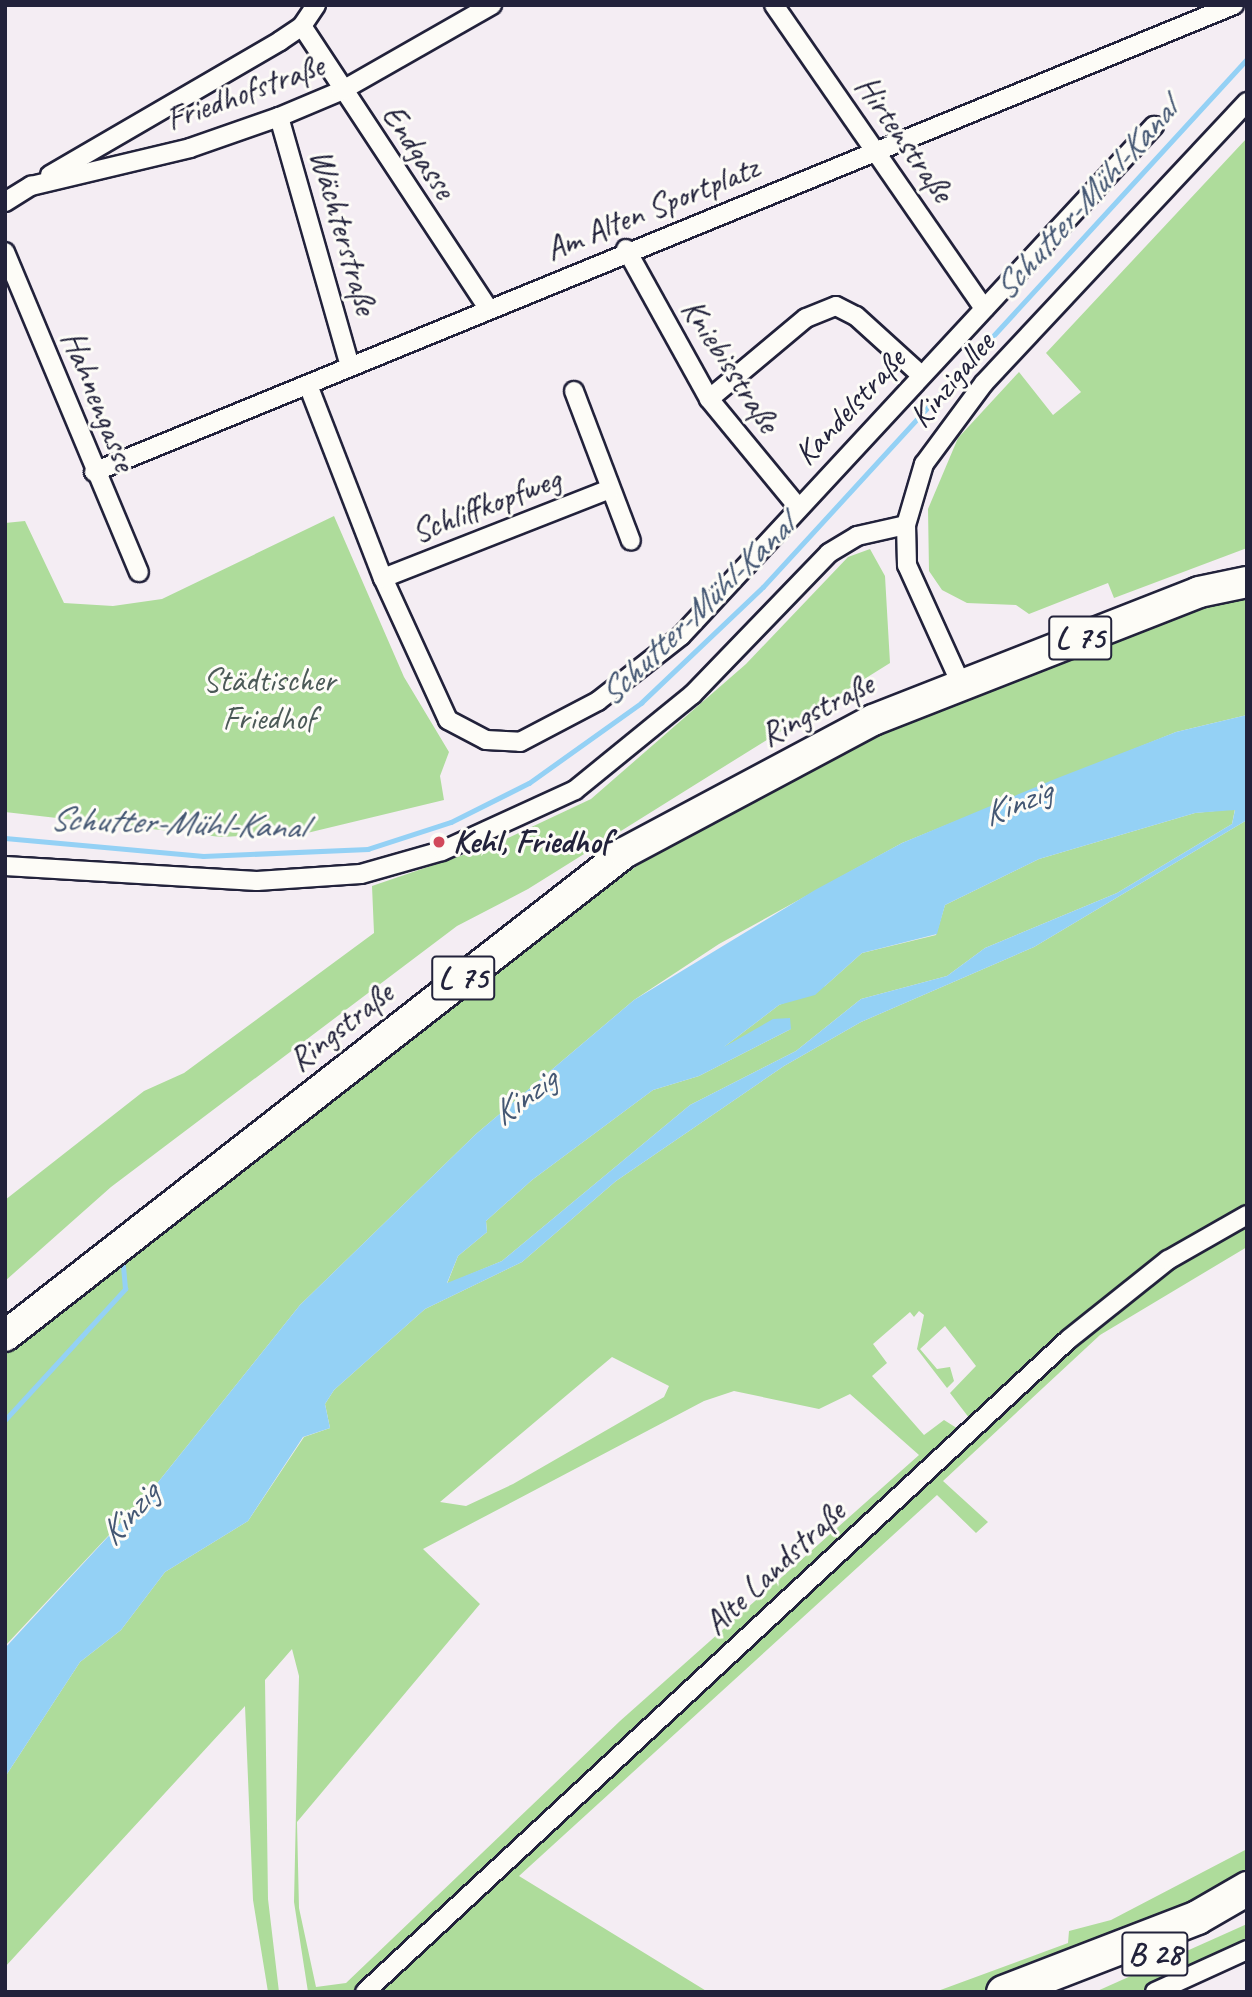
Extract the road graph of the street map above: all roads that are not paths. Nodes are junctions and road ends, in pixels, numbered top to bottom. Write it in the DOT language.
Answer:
graph roads {
  1 [pos="316,5"];
  2 [pos="774,5"];
  3 [pos="1234,5"];
  4 [pos="486,7"];
  5 [pos="302,26"];
  6 [pos="341,91"];
  7 [pos="1247,102"];
  8 [pos="279,117"];
  9 [pos="1154,126"];
  10 [pos="876,150"];
  11 [pos="31,186"];
  12 [pos="5,202"];
  13 [pos="626,249"];
  14 [pos="5,252"];
  15 [pos="488,308"];
  16 [pos="984,308"];
  17 [pos="349,363"];
  18 [pos="920,374"];
  19 [pos="308,385"];
  20 [pos="574,391"];
  21 [pos="709,400"];
  22 [pos="94,472"];
  23 [pos="610,489"];
  24 [pos="798,507"];
  25 [pos="906,525"];
  26 [pos="631,541"];
  27 [pos="139,572"];
  28 [pos="383,578"];
  29 [pos="1247,582"];
  30 [pos="961,684"];
  31 [pos="5,866"];
  32 [pos="1247,1215"];
  33 [pos="5,1336"];
  34 [pos="1247,1888"];
  35 [pos="1247,1910"];
  36 [pos="1247,1950"];
  37 [pos="365,1992"];
  38 [pos="1003,1992"];
  39 [pos="1060,1992"];
  40 [pos="1155,1992"];
  1 -- 5 [label="street"];
  2 -- 10 [label="street, Hirtenstraße"];
  3 -- 10 [label="street, Am Alten Sportplatz"];
  4 -- 6 [label="street, Friedhofstraße"];
  5 -- 6 [label="street, Endgasse"];
  5 -- 11 [label="street"];
  6 -- 8 [label="street, Friedhofstraße"];
  6 -- 15 [label="street, Endgasse"];
  7 -- 25 [label="street, Kinzigallee"];
  8 -- 11 [label="street, Friedhofstraße"];
  8 -- 17 [label="street, Wächterstraße"];
  9 -- 16 [label="street, Kandelstraße"];
  10 -- 13 [label="street, Am Alten Sportplatz"];
  10 -- 16 [label="street, Hirtenstraße"];
  11 -- 12 [label="street, Friedhofstraße"];
  13 -- 15 [label="street, Am Alten Sportplatz"];
  13 -- 21 [label="street, Kniebisstraße"];
  14 -- 22 [label="street, Hahnengasse"];
  15 -- 17 [label="street, Am Alten Sportplatz"];
  16 -- 18 [label="street, Kandelstraße"];
  17 -- 19 [label="street, Am Alten Sportplatz"];
  18 -- 21 [label="street"];
  18 -- 24 [label="street, Kandelstraße"];
  19 -- 22 [label="street, Am Alten Sportplatz"];
  19 -- 28 [label="street, Kandelstraße"];
  20 -- 23 [label="street, Schliffkopfweg"];
  21 -- 24 [label="street, Kniebisstraße"];
  22 -- 27 [label="street, Hahnengasse"];
  23 -- 26 [label="street, Schliffkopfweg"];
  23 -- 28 [label="street, Schliffkopfweg"];
  24 -- 28 [label="street, Kandelstraße"];
  25 -- 30 [label="street, Kinzigallee"];
  25 -- 31 [label="street"];
  29 -- 30 [label="main road, L 75"];
  30 -- 33 [label="main road, Ringstraße / L 75"];
  32 -- 37 [label="street, Alte Landstraße"];
  34 -- 38 [label="highway, B 28"];
  35 -- 39 [label="highway, B 28"];
  36 -- 40 [label="street"];
}
